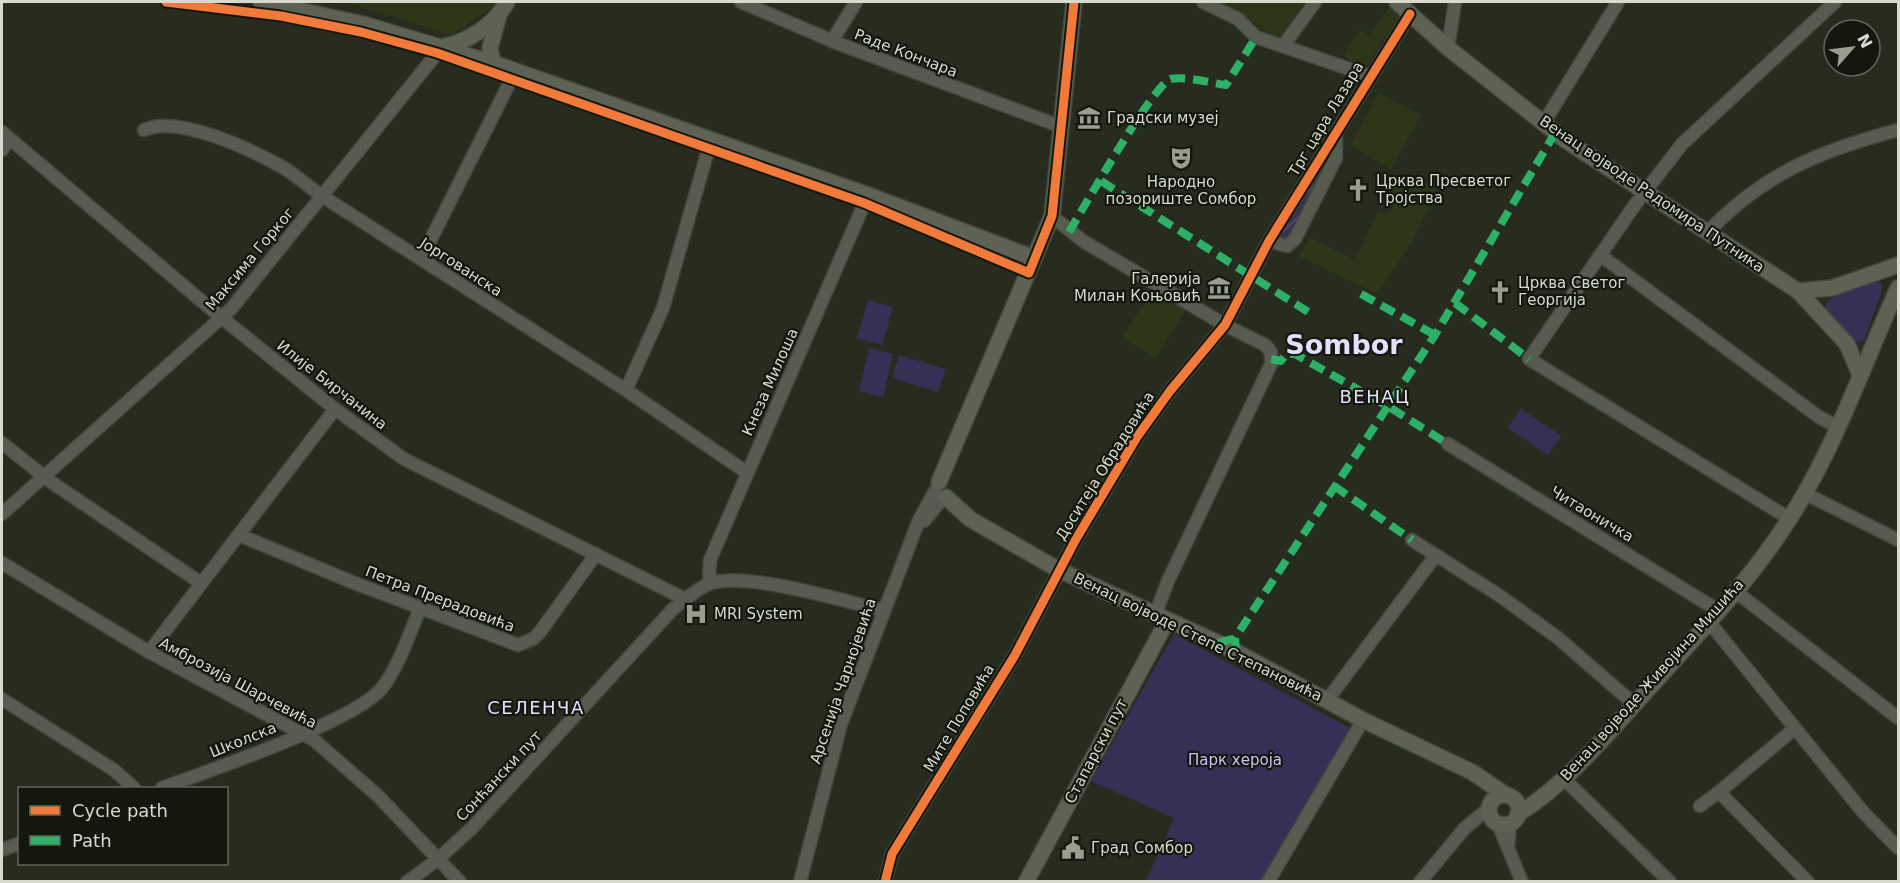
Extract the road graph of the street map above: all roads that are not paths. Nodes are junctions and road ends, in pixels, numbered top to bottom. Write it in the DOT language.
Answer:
graph roads {
  1 [pos="269,2"];
  2 [pos="741,2"];
  3 [pos="856,2"];
  4 [pos="1074,2"];
  5 [pos="1203,2"];
  6 [pos="1315,2"];
  7 [pos="1397,2"];
  8 [pos="1455,2"];
  9 [pos="1618,2"];
  10 [pos="1835,2"];
  11 [pos="504,7"];
  12 [pos="1410,14"];
  13 [pos="832,41"];
  14 [pos="1283,46"];
  15 [pos="442,47"];
  16 [pos="1448,48"];
  17 [pos="493,63"];
  18 [pos="515,72"];
  19 [pos="1370,76"];
  20 [pos="1543,124"];
  21 [pos="1062,128"];
  22 [pos="144,130"];
  23 [pos="1899,130"];
  24 [pos="5,135"];
  25 [pos="1336,136"];
  26 [pos="711,141"];
  27 [pos="2,150"];
  28 [pos="1644,192"];
  29 [pos="868,195"];
  30 [pos="322,196"];
  31 [pos="1052,216"];
  32 [pos="1707,233"];
  33 [pos="1269,241"];
  34 [pos="1600,255"];
  35 [pos="1035,258"];
  36 [pos="421,260"];
  37 [pos="1899,264"];
  38 [pos="1878,272"];
  39 [pos="1899,275"];
  40 [pos="1832,288"];
  41 [pos="1798,291"];
  42 [pos="1897,291"];
  43 [pos="1821,313"];
  44 [pos="222,318"];
  45 [pos="1225,325"];
  46 [pos="1847,344"];
  47 [pos="1874,345"];
  48 [pos="1860,375"];
  49 [pos="626,390"];
  50 [pos="335,409"];
  51 [pos="1838,427"];
  52 [pos="2,443"];
  53 [pos="1448,444"];
  54 [pos="746,472"];
  55 [pos="43,476"];
  56 [pos="944,490"];
  57 [pos="1804,493"];
  58 [pos="2,514"];
  59 [pos="1790,519"];
  60 [pos="239,535"];
  61 [pos="1412,540"];
  62 [pos="1899,540"];
  63 [pos="596,554"];
  64 [pos="1436,555"];
  65 [pos="2,563"];
  66 [pos="1059,570"];
  67 [pos="201,583"];
  68 [pos="709,584"];
  69 [pos="1735,591"];
  70 [pos="685,599"];
  71 [pos="420,609"];
  72 [pos="883,610"];
  73 [pos="1714,616"];
  74 [pos="1161,618"];
  75 [pos="149,652"];
  76 [pos="2,699"];
  77 [pos="1328,699"];
  78 [pos="1634,704"];
  79 [pos="1899,718"];
  80 [pos="1363,720"];
  81 [pos="1794,729"];
  82 [pos="302,734"];
  83 [pos="1564,779"];
  84 [pos="1485,781"];
  85 [pos="132,787"];
  86 [pos="167,787"];
  87 [pos="1719,792"];
  88 [pos="1545,794"];
  89 [pos="1509,796"];
  90 [pos="1489,806"];
  91 [pos="1700,806"];
  92 [pos="1506,821"];
  93 [pos="1472,822"];
  94 [pos="18,844"];
  95 [pos="1899,848"];
  96 [pos="2,850"];
  97 [pos="437,860"];
  98 [pos="407,882"];
  99 [pos="460,882"];
  100 [pos="800,882"];
  101 [pos="885,882"];
  102 [pos="1026,882"];
  103 [pos="1268,882"];
  104 [pos="1420,882"];
  105 [pos="1522,882"];
  106 [pos="1670,882"];
  107 [pos="1808,882"];
  1 -- 15 [label="main road"];
  2 -- 13 [label="street, Раде Кончара"];
  3 -- 13 [label="street"];
  4 -- 21 [label="main road"];
  5 -- 14 [label="street"];
  6 -- 14 [label="street"];
  7 -- 12 [label="main road, Венац војводе Радомира Путника"];
  8 -- 16 [label="street"];
  9 -- 20 [label="street"];
  10 -- 28 [label="street"];
  11 -- 15 [label="main road"];
  11 -- 17 [label="main road"];
  12 -- 16 [label="main road, Венац војводе Радомира Путника"];
  12 -- 19 [label="street, Трг цара Лазара"];
  13 -- 21 [label="street, Раде Кончара"];
  14 -- 19 [label="street"];
  15 -- 17 [label="main road"];
  15 -- 30 [label="street, Максима Горког"];
  16 -- 20 [label="main road, Венац војводе Радомира Путника"];
  17 -- 18 [label="main road"];
  18 -- 26 [label="main road"];
  18 -- 36 [label="street"];
  19 -- 25 [label="street, Трг цара Лазара"];
  20 -- 28 [label="main road, Венац војводе Радомира Путника"];
  21 -- 31 [label="main road"];
  22 -- 30 [label="street, Јоргованска"];
  23 -- 32 [label="street"];
  24 -- 27 [label="street"];
  24 -- 44 [label="street, Илије Бирчанина"];
  25 -- 33 [label="street, Трг цара Лазара"];
  25 -- 33 [label="street, Трг цара Лазара"];
  26 -- 29 [label="main road"];
  26 -- 49 [label="street"];
  28 -- 32 [label="main road, Венац војводе Радомира Путника"];
  28 -- 34 [label="street"];
  29 -- 35 [label="main road"];
  29 -- 54 [label="street, Кнеза Милоша"];
  30 -- 36 [label="street, Јоргованска"];
  30 -- 44 [label="street, Максима Горког"];
  31 -- 35 [label="main road"];
  31 -- 45 [label="street"];
  32 -- 41 [label="main road, Венац војводе Радомира Путника"];
  33 -- 45 [label="street, Доситеја Обрадовића"];
  34 -- 51 [label="street"];
  34 -- 59 [label="street"];
  35 -- 56 [label="main road"];
  36 -- 49 [label="street, Јоргованска"];
  37 -- 38 [label="main road"];
  38 -- 39 [label="main road"];
  38 -- 40 [label="main road"];
  38 -- 42 [label="main road"];
  40 -- 41 [label="main road"];
  40 -- 43 [label="main road"];
  41 -- 43 [label="main road, Венац војводе Радомира Путника"];
  42 -- 47 [label="main road, Венац војводе Живојина Мишића"];
  43 -- 46 [label="main road, Венац војводе Радомира Путника"];
  44 -- 50 [label="street, Илије Бирчанина"];
  44 -- 55 [label="street, Максима Горког"];
  45 -- 66 [label="street, Доситеја Обрадовића"];
  45 -- 74 [label="street"];
  46 -- 47 [label="main road"];
  46 -- 48 [label="main road"];
  47 -- 48 [label="main road, Венац војводе Живојина Мишића"];
  48 -- 51 [label="main road, Венац војводе Живојина Мишића"];
  49 -- 54 [label="street, Јоргованска"];
  50 -- 60 [label="street"];
  50 -- 63 [label="street, Илије Бирчанина"];
  51 -- 57 [label="main road, Венац војводе Живојина Мишића"];
  52 -- 55 [label="street"];
  53 -- 73 [label="street, Читаоничка"];
  54 -- 68 [label="street, Кнеза Милоша"];
  55 -- 58 [label="street, Максима Горког"];
  55 -- 67 [label="street"];
  56 -- 66 [label="main road, Венац војводе Степе Степановића"];
  56 -- 72 [label="street, Арсенија Чарнојевића"];
  57 -- 59 [label="main road, Венац војводе Живојина Мишића"];
  57 -- 62 [label="street"];
  59 -- 69 [label="main road, Венац војводе Живојина Мишића"];
  60 -- 67 [label="street"];
  60 -- 71 [label="street, Петра Прерадовића"];
  61 -- 64 [label="street"];
  63 -- 70 [label="street, Илије Бирчанина"];
  63 -- 71 [label="street, Петра Прерадовића"];
  64 -- 77 [label="street"];
  64 -- 78 [label="street"];
  65 -- 75 [label="street, Амброзија Шарчевића"];
  66 -- 74 [label="main road, Венац војводе Степе Степановића"];
  66 -- 101 [label="street, Мите Поповића"];
  67 -- 75 [label="street"];
  68 -- 70 [label="street, Сонћански пут"];
  68 -- 72 [label="street"];
  69 -- 73 [label="main road, Венац војводе Живојина Мишића"];
  69 -- 79 [label="street"];
  70 -- 97 [label="street, Сонћански пут"];
  71 -- 82 [label="street, Школска"];
  72 -- 100 [label="street, Арсенија Чарнојевића"];
  73 -- 78 [label="main road, Венац војводе Живојина Мишића"];
  73 -- 81 [label="street, Читаоничка"];
  74 -- 77 [label="main road, Венац војводе Степе Степановића"];
  74 -- 102 [label="main road, Стапарски пут"];
  75 -- 82 [label="street, Амброзија Шарчевића"];
  76 -- 85 [label="street"];
  77 -- 80 [label="main road, Венац војводе Степе Степановића"];
  78 -- 83 [label="main road, Венац војводе Живојина Мишића"];
  80 -- 84 [label="main road, Венац војводе Степе Степановића"];
  80 -- 103 [label="street"];
  81 -- 87 [label="street"];
  81 -- 95 [label="street, Читаоничка"];
  82 -- 86 [label="street, Школска"];
  82 -- 97 [label="street, Амброзија Шарчевића"];
  83 -- 88 [label="main road, Венац војводе Живојина Мишића"];
  83 -- 106 [label="street"];
  84 -- 89 [label="main road, Венац војводе Степе Степановића"];
  84 -- 90 [label="main road"];
  87 -- 91 [label="street"];
  87 -- 107 [label="street"];
  88 -- 89 [label="main road"];
  88 -- 92 [label="main road, Венац војводе Живојина Мишића"];
  89 -- 90 [label="main road"];
  89 -- 92 [label="main road"];
  90 -- 92 [label="main road"];
  90 -- 93 [label="street"];
  92 -- 93 [label="street"];
  92 -- 105 [label="street"];
  93 -- 104 [label="street"];
  94 -- 96 [label="street"];
  97 -- 98 [label="street, Сонћански пут"];
  97 -- 99 [label="street, Амброзија Шарчевића"];
}
